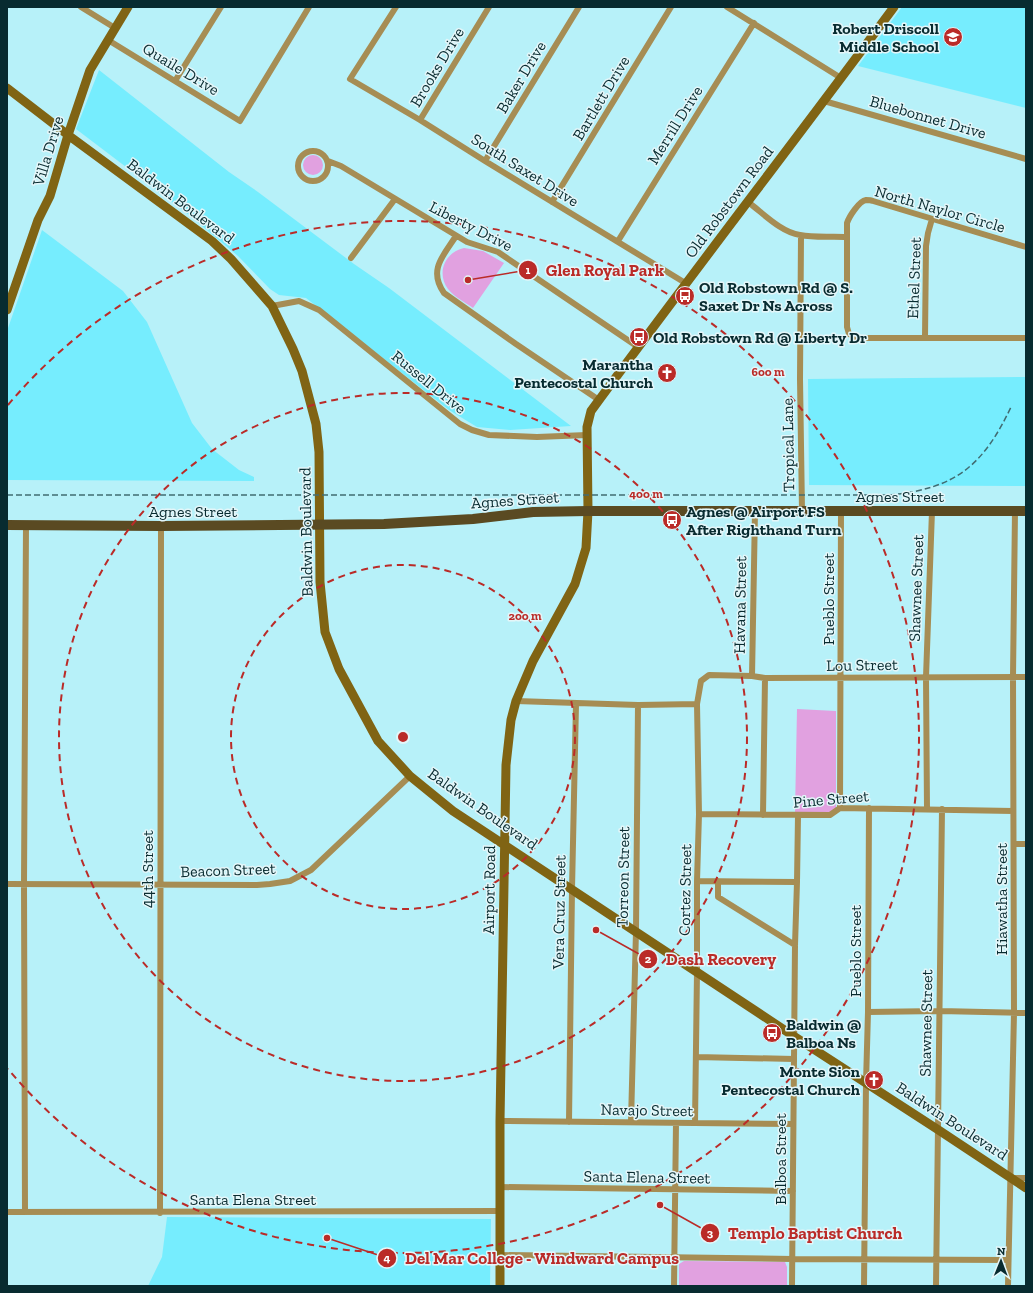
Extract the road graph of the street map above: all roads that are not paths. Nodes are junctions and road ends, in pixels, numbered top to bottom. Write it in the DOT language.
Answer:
graph roads {
  1 [pos="81,7"];
  2 [pos="128,7"];
  3 [pos="221,7"];
  4 [pos="309,7"];
  5 [pos="396,7"];
  6 [pos="489,7"];
  7 [pos="580,7"];
  8 [pos="671,7"];
  9 [pos="727,7"];
  10 [pos="894,7"];
  11 [pos="754,23"];
  12 [pos="115,28"];
  13 [pos="108,40"];
  14 [pos="841,78"];
  15 [pos="174,81"];
  16 [pos="7,88"];
  17 [pos="824,101"];
  18 [pos="420,120"];
  19 [pos="68,135"];
  20 [pos="1026,159"];
  21 [pos="328,161"];
  22 [pos="485,161"];
  23 [pos="395,199"];
  24 [pos="552,202"];
  25 [pos="748,202"];
  26 [pos="932,219"];
  27 [pos="456,236"];
  28 [pos="801,236"];
  29 [pos="847,237"];
  30 [pos="618,242"];
  31 [pos="1026,247"];
  32 [pos="351,258"];
  33 [pos="687,284"];
  34 [pos="272,306"];
  35 [pos="7,310"];
  36 [pos="925,338"];
  37 [pos="1026,338"];
  38 [pos="638,347"];
  39 [pos="599,400"];
  40 [pos="587,435"];
  41 [pos="802,510"];
  42 [pos="588,511"];
  43 [pos="755,511"];
  44 [pos="841,511"];
  45 [pos="932,511"];
  46 [pos="1014,511"];
  47 [pos="1026,511"];
  48 [pos="7,525"];
  49 [pos="26,525"];
  50 [pos="319,525"];
  51 [pos="161,526"];
  52 [pos="752,676"];
  53 [pos="1013,676"];
  54 [pos="1026,676"];
  55 [pos="926,677"];
  56 [pos="765,678"];
  57 [pos="842,678"];
  58 [pos="700,681"];
  59 [pos="516,701"];
  60 [pos="576,704"];
  61 [pos="638,704"];
  62 [pos="697,704"];
  63 [pos="410,776"];
  64 [pos="840,808"];
  65 [pos="869,808"];
  66 [pos="927,809"];
  67 [pos="942,809"];
  68 [pos="1013,811"];
  69 [pos="699,814"];
  70 [pos="763,815"];
  71 [pos="798,816"];
  72 [pos="1014,844"];
  73 [pos="1026,844"];
  74 [pos="505,845"];
  75 [pos="696,881"];
  76 [pos="718,881"];
  77 [pos="797,882"];
  78 [pos="7,884"];
  79 [pos="24,884"];
  80 [pos="159,885"];
  81 [pos="572,888"];
  82 [pos="636,931"];
  83 [pos="795,945"];
  84 [pos="697,972"];
  85 [pos="940,1011"];
  86 [pos="868,1012"];
  87 [pos="1014,1012"];
  88 [pos="1026,1013"];
  89 [pos="795,1037"];
  90 [pos="696,1057"];
  91 [pos="794,1059"];
  92 [pos="866,1084"];
  93 [pos="500,1121"];
  94 [pos="569,1122"];
  95 [pos="631,1122"];
  96 [pos="676,1122"];
  97 [pos="695,1123"];
  98 [pos="793,1124"];
  99 [pos="938,1129"];
  100 [pos="1011,1178"];
  101 [pos="1026,1178"];
  102 [pos="500,1187"];
  103 [pos="1026,1188"];
  104 [pos="675,1190"];
  105 [pos="793,1191"];
  106 [pos="500,1211"];
  107 [pos="7,1212"];
  108 [pos="24,1212"];
  109 [pos="160,1213"];
  110 [pos="499,1255"];
  111 [pos="674,1258"];
  112 [pos="864,1258"];
  113 [pos="792,1259"];
  114 [pos="937,1259"];
  115 [pos="1008,1260"];
  116 [pos="500,1286"];
  117 [pos="674,1286"];
  118 [pos="792,1286"];
  119 [pos="864,1286"];
  120 [pos="936,1286"];
  121 [pos="1008,1286"];
  1 -- 12 [label="street"];
  2 -- 12 [label="street, Villa Drive"];
  3 -- 15 [label="street"];
  4 -- 15 [label="street, Quaile Drive"];
  5 -- 18 [label="street, South Saxet Drive"];
  6 -- 18 [label="street, Brooks Drive"];
  7 -- 22 [label="street, Baker Drive"];
  8 -- 24 [label="street, Bartlett Drive"];
  9 -- 11 [label="street"];
  10 -- 14 [label="street, Old Robstown Road"];
  11 -- 14 [label="street"];
  11 -- 30 [label="street, Merrill Drive"];
  12 -- 13 [label="street, Villa Drive"];
  13 -- 15 [label="street, Quaile Drive"];
  13 -- 19 [label="street, Villa Drive"];
  14 -- 17 [label="street, Old Robstown Road"];
  16 -- 19 [label="street, Baldwin Boulevard"];
  17 -- 20 [label="street, Bluebonnet Drive"];
  17 -- 25 [label="street, Old Robstown Road"];
  18 -- 22 [label="street, South Saxet Drive"];
  19 -- 34 [label="street, Baldwin Boulevard"];
  19 -- 35 [label="street, Villa Drive"];
  21 -- 21 [label="street"];
  21 -- 23 [label="street, Liberty Drive"];
  22 -- 24 [label="street, South Saxet Drive"];
  23 -- 27 [label="street, Liberty Drive"];
  23 -- 32 [label="street"];
  24 -- 30 [label="street, South Saxet Drive"];
  25 -- 28 [label="street"];
  25 -- 33 [label="street, Old Robstown Road"];
  26 -- 29 [label="street, North Naylor Circle"];
  26 -- 31 [label="street, North Naylor Circle"];
  26 -- 36 [label="street, Ethel Street"];
  27 -- 38 [label="street, Liberty Drive"];
  27 -- 39 [label="street"];
  28 -- 29 [label="street"];
  28 -- 41 [label="street, Tropical Lane"];
  29 -- 36 [label="street, North Naylor Circle"];
  30 -- 33 [label="street, South Saxet Drive"];
  33 -- 38 [label="street, Old Robstown Road"];
  34 -- 40 [label="street, Russell Drive"];
  34 -- 50 [label="street, Baldwin Boulevard"];
  36 -- 37 [label="street"];
  38 -- 39 [label="street, Old Robstown Road"];
  39 -- 40 [label="street, Old Robstown Road"];
  40 -- 42 [label="street, Old Robstown Road"];
  41 -- 43 [label="main road, Agnes Street"];
  41 -- 44 [label="main road, Agnes Street"];
  42 -- 43 [label="main road, Agnes Street"];
  42 -- 50 [label="main road, Agnes Street"];
  42 -- 59 [label="street, Airport Road"];
  43 -- 52 [label="street, Havana Street"];
  44 -- 45 [label="main road, Agnes Street"];
  44 -- 57 [label="street, Pueblo Street"];
  45 -- 46 [label="main road, Agnes Street"];
  45 -- 55 [label="street, Shawnee Street"];
  46 -- 47 [label="main road, Agnes Street"];
  46 -- 53 [label="street, Hiawatha Street"];
  48 -- 49 [label="main road, Agnes Street"];
  49 -- 51 [label="main road, Agnes Street"];
  49 -- 79 [label="street"];
  50 -- 51 [label="main road, Agnes Street"];
  50 -- 63 [label="street, Baldwin Boulevard"];
  51 -- 80 [label="street, 44th Street"];
  52 -- 56 [label="street, Lou Street"];
  52 -- 58 [label="street, Lou Street"];
  53 -- 54 [label="street, Lou Street"];
  53 -- 55 [label="street, Lou Street"];
  53 -- 68 [label="street, Hiawatha Street"];
  55 -- 57 [label="street, Lou Street"];
  55 -- 66 [label="street, Shawnee Street"];
  56 -- 57 [label="street, Lou Street"];
  56 -- 70 [label="street"];
  57 -- 64 [label="street, Pueblo Street"];
  58 -- 62 [label="street, Cortez Street"];
  59 -- 60 [label="street"];
  59 -- 74 [label="street, Airport Road"];
  60 -- 61 [label="street"];
  60 -- 81 [label="street, Vera Cruz Street"];
  61 -- 62 [label="street"];
  61 -- 82 [label="street, Torreon Street"];
  62 -- 69 [label="street, Cortez Street"];
  63 -- 74 [label="street, Baldwin Boulevard"];
  63 -- 80 [label="street, Beacon Street"];
  64 -- 65 [label="street, Pine Street"];
  64 -- 71 [label="street, Pine Street"];
  65 -- 66 [label="street, Pine Street"];
  65 -- 86 [label="street, Pueblo Street"];
  66 -- 67 [label="street, Pine Street"];
  67 -- 68 [label="street, Pine Street"];
  67 -- 85 [label="street, Shawnee Street"];
  68 -- 72 [label="street, Hiawatha Street"];
  69 -- 70 [label="street, Pine Street"];
  69 -- 75 [label="street, Cortez Street"];
  70 -- 71 [label="street, Pine Street"];
  71 -- 77 [label="street, Balboa Street"];
  72 -- 73 [label="street"];
  72 -- 87 [label="street, Hiawatha Street"];
  74 -- 81 [label="street, Baldwin Boulevard"];
  74 -- 93 [label="street, Airport Road"];
  75 -- 76 [label="street"];
  75 -- 84 [label="street, Cortez Street"];
  76 -- 77 [label="street"];
  76 -- 83 [label="street"];
  77 -- 83 [label="street, Balboa Street"];
  78 -- 79 [label="street, Beacon Street"];
  79 -- 80 [label="street, Beacon Street"];
  79 -- 108 [label="street"];
  80 -- 109 [label="street, 44th Street"];
  81 -- 82 [label="street, Baldwin Boulevard"];
  81 -- 94 [label="street, Vera Cruz Street"];
  82 -- 84 [label="street, Baldwin Boulevard"];
  82 -- 95 [label="street, Torreon Street"];
  83 -- 89 [label="street, Balboa Street"];
  84 -- 89 [label="street, Baldwin Boulevard"];
  84 -- 90 [label="street, Cortez Street"];
  85 -- 86 [label="street"];
  85 -- 87 [label="street"];
  85 -- 99 [label="street, Shawnee Street"];
  86 -- 92 [label="street, Pueblo Street"];
  87 -- 88 [label="street"];
  87 -- 100 [label="street, Hiawatha Street"];
  89 -- 91 [label="street, Balboa Street"];
  89 -- 92 [label="street, Baldwin Boulevard"];
  90 -- 91 [label="street"];
  90 -- 97 [label="street, Cortez Street"];
  91 -- 98 [label="street, Balboa Street"];
  92 -- 99 [label="street, Baldwin Boulevard"];
  92 -- 112 [label="street, Pueblo Street"];
  93 -- 94 [label="street, Navajo Street"];
  93 -- 102 [label="street, Airport Road"];
  94 -- 95 [label="street, Navajo Street"];
  95 -- 96 [label="street, Navajo Street"];
  96 -- 97 [label="street, Navajo Street"];
  96 -- 104 [label="street"];
  97 -- 98 [label="street, Navajo Street"];
  98 -- 105 [label="street, Balboa Street"];
  99 -- 100 [label="street, Baldwin Boulevard"];
  99 -- 114 [label="street, Shawnee Street"];
  100 -- 101 [label="street"];
  100 -- 103 [label="street, Baldwin Boulevard"];
  100 -- 115 [label="street, Hiawatha Street"];
  102 -- 104 [label="street, Santa Elena Street"];
  102 -- 106 [label="street, Airport Road"];
  104 -- 105 [label="street, Santa Elena Street"];
  104 -- 111 [label="street"];
  105 -- 113 [label="street, Balboa Street"];
  106 -- 109 [label="street, Santa Elena Street"];
  106 -- 110 [label="street, Airport Road"];
  107 -- 108 [label="street, Santa Elena Street"];
  108 -- 109 [label="street, Santa Elena Street"];
  110 -- 111 [label="street"];
  110 -- 116 [label="street, Airport Road"];
  111 -- 113 [label="street"];
  111 -- 117 [label="street"];
  112 -- 113 [label="street"];
  112 -- 114 [label="street"];
  112 -- 119 [label="street, Pueblo Street"];
  113 -- 118 [label="street, Balboa Street"];
  114 -- 115 [label="street"];
  114 -- 120 [label="street, Shawnee Street"];
  115 -- 121 [label="street, Hiawatha Street"];
}
